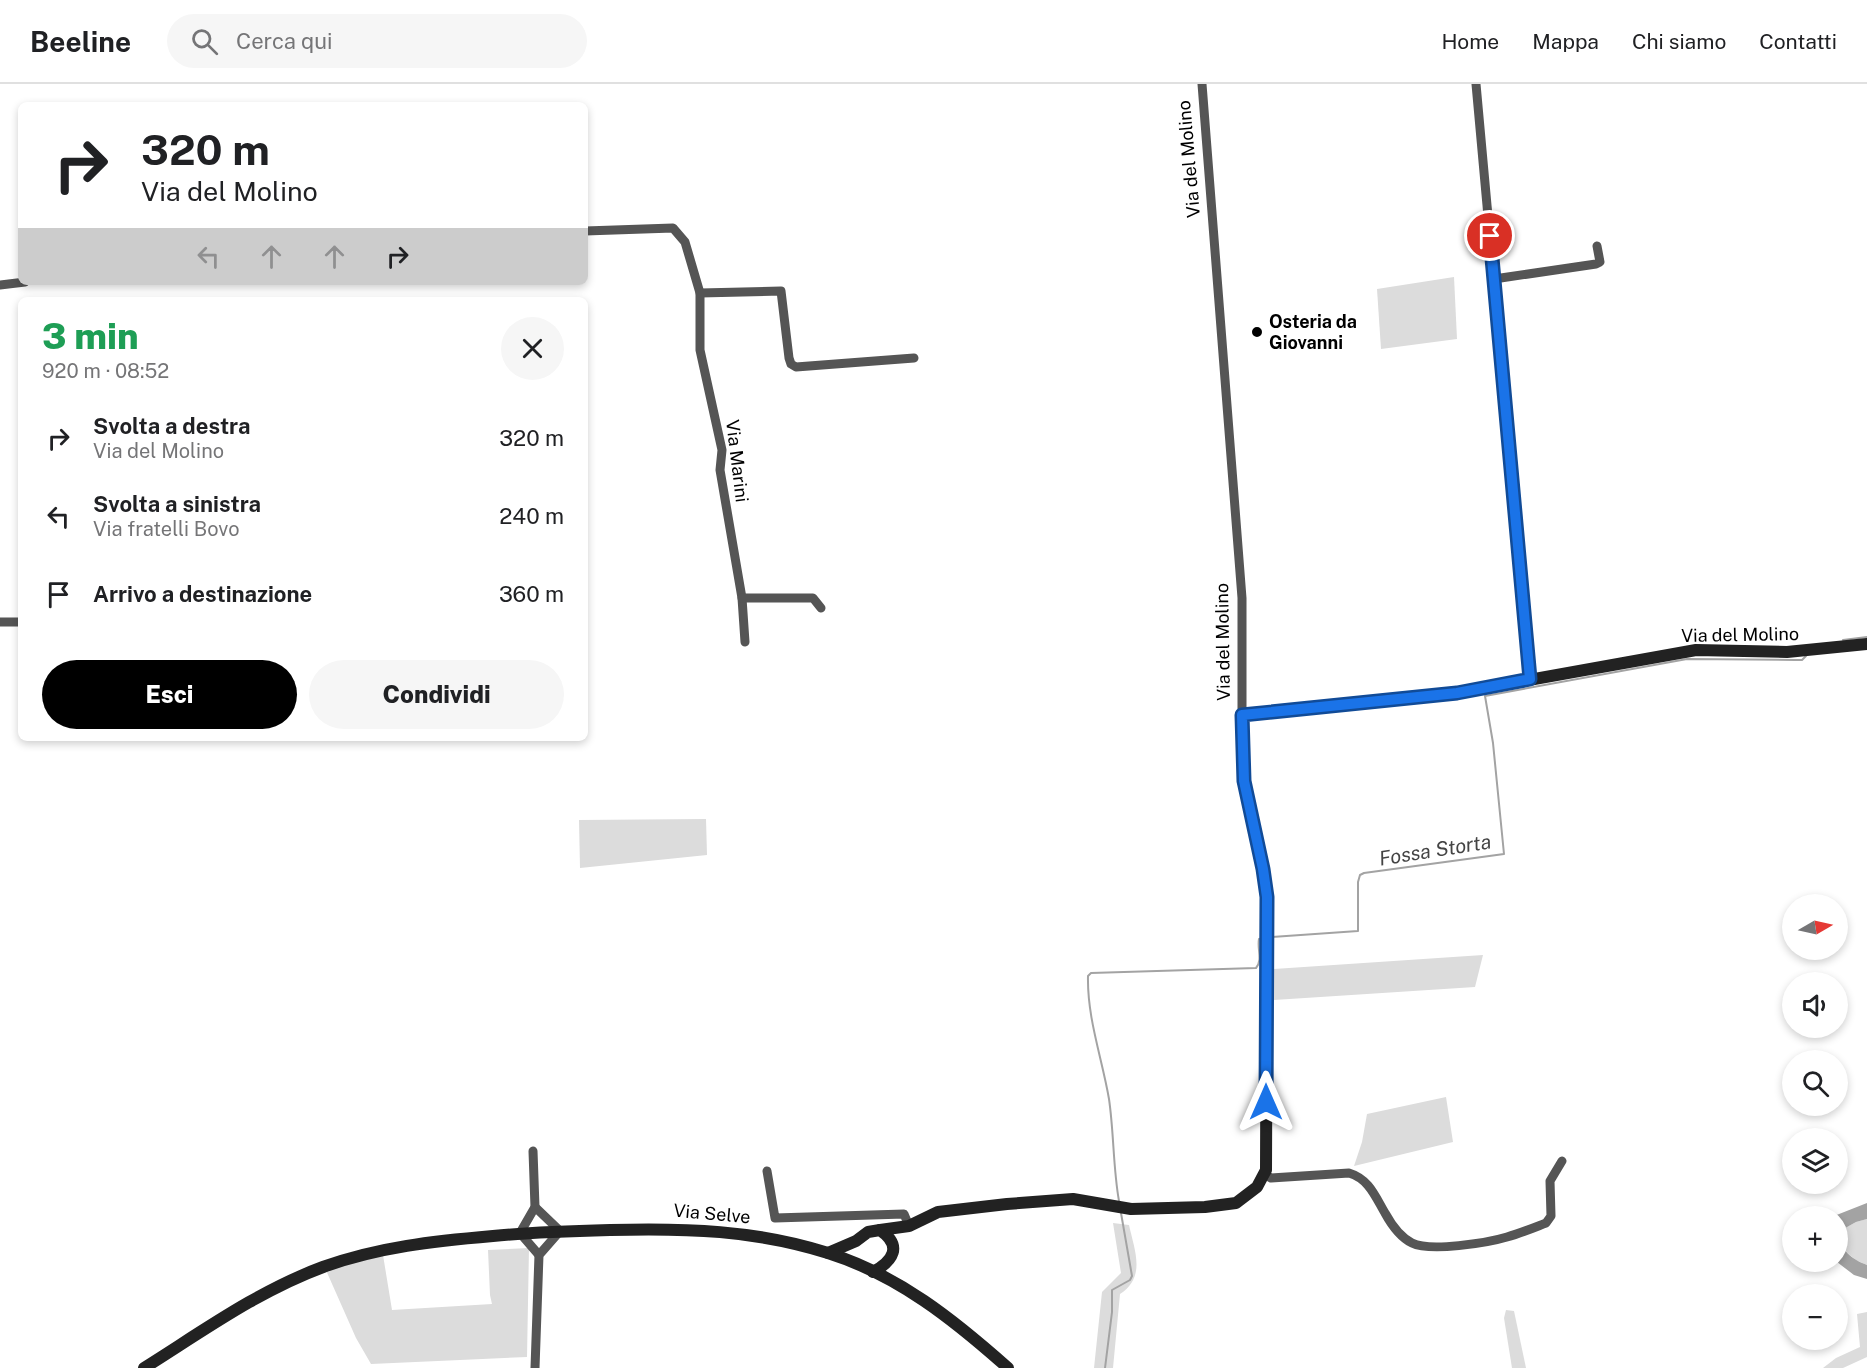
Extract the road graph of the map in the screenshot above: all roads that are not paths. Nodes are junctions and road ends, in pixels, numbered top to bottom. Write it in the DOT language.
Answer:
graph roads {
  1 [pos="1202,84"];
  2 [pos="1476,84"];
  3 [pos="588,231"];
  4 [pos="1598,246"];
  5 [pos="1494,279"];
  6 [pos="18,283"];
  7 [pos="0,285"];
  8 [pos="700,293"];
  9 [pos="914,358"];
  10 [pos="742,598"];
  11 [pos="821,608"];
  12 [pos="0,622"];
  13 [pos="18,622"];
  14 [pos="745,642"];
  15 [pos="1867,644"];
  16 [pos="1530,679"];
  17 [pos="1242,715"];
  18 [pos="532,1151"];
  19 [pos="1562,1161"];
  20 [pos="767,1171"];
  21 [pos="1264,1174"];
  22 [pos="535,1208"];
  23 [pos="909,1226"];
  24 [pos="880,1230"];
  25 [pos="560,1231"];
  26 [pos="520,1233"];
  27 [pos="856,1241"];
  28 [pos="828,1253"];
  29 [pos="892,1253"];
  30 [pos="539,1255"];
  31 [pos="859,1265"];
  32 [pos="873,1272"];
  33 [pos="898,1284"];
  34 [pos="144,1368"];
  35 [pos="535,1368"];
  36 [pos="1008,1368"];
  1 -- 17 [label="street, Via del Molino"];
  2 -- 5 [label="street"];
  3 -- 8 [label="street, Via Marini"];
  4 -- 5 [label="street"];
  5 -- 16 [label="street"];
  6 -- 7 [label="street"];
  8 -- 9 [label="street"];
  8 -- 10 [label="street, Via Marini"];
  10 -- 11 [label="street"];
  10 -- 14 [label="street, Via Marini"];
  12 -- 13 [label="street"];
  15 -- 16 [label="street, Via del Molino"];
  16 -- 17 [label="street, Via del Molino"];
  17 -- 21 [label="street"];
  18 -- 22 [label="street"];
  19 -- 21 [label="street"];
  20 -- 23 [label="street, Via Selve"];
  21 -- 23 [label="street"];
  22 -- 25 [label="street"];
  22 -- 26 [label="street"];
  23 -- 24 [label="street"];
  23 -- 29 [label="street"];
  24 -- 27 [label="street"];
  24 -- 29 [label="street"];
  25 -- 26 [label="street, Via Selve"];
  25 -- 28 [label="street, Via Selve"];
  25 -- 30 [label="street"];
  26 -- 30 [label="street"];
  26 -- 34 [label="street, Via Selve"];
  27 -- 28 [label="street"];
  27 -- 31 [label="street"];
  28 -- 31 [label="street, Via Selve"];
  29 -- 32 [label="street"];
  29 -- 33 [label="street"];
  30 -- 35 [label="street"];
  31 -- 32 [label="street"];
  32 -- 33 [label="street"];
  33 -- 36 [label="street"];
}
